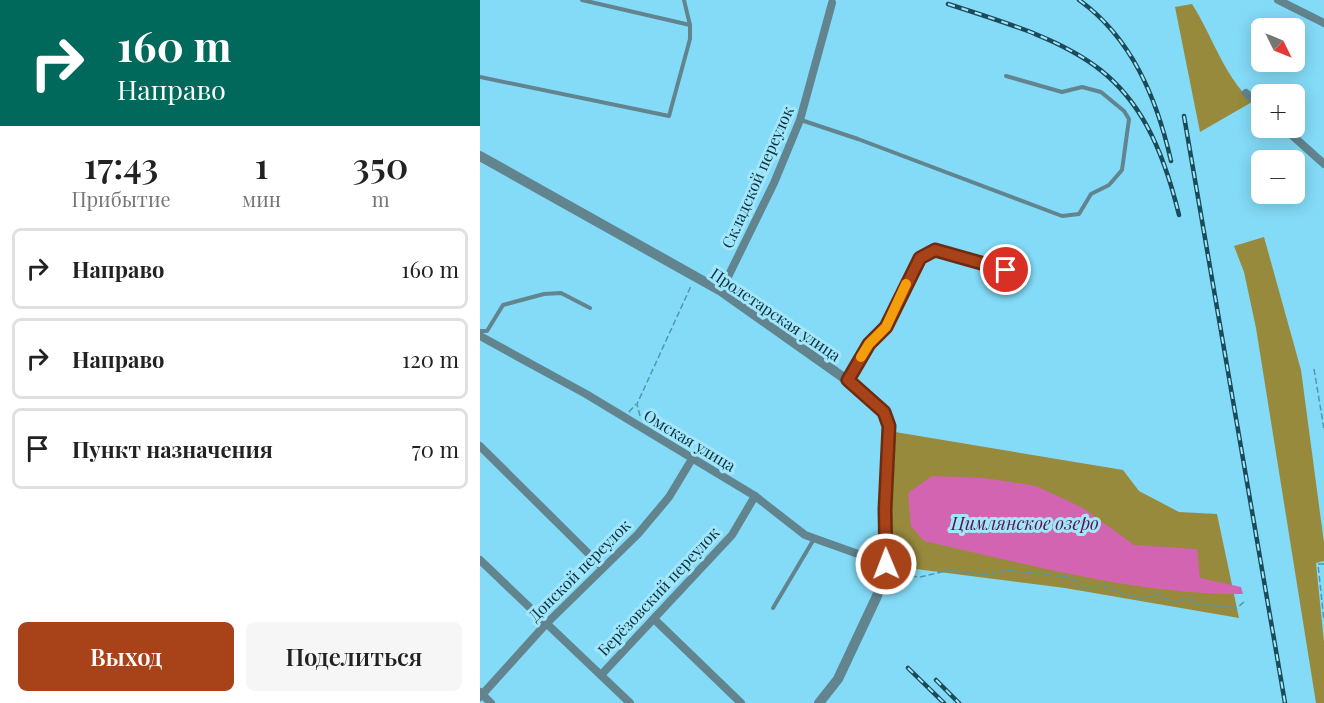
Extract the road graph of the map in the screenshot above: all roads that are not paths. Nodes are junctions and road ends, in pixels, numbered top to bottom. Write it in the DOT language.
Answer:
graph roads {
  1 [pos="582,0"];
  2 [pos="684,0"];
  3 [pos="1278,0"];
  4 [pos="832,3"];
  5 [pos="1324,23"];
  6 [pos="690,25"];
  7 [pos="1006,76"];
  8 [pos="480,77"];
  9 [pos="1246,93"];
  10 [pos="1251,97"];
  11 [pos="800,120"];
  12 [pos="1295,138"];
  13 [pos="480,156"];
  14 [pos="1324,164"];
  15 [pos="1006,270"];
  16 [pos="721,291"];
  17 [pos="590,308"];
  18 [pos="480,331"];
  19 [pos="480,336"];
  20 [pos="848,380"];
  21 [pos="480,446"];
  22 [pos="692,459"];
  23 [pos="755,496"];
  24 [pos="814,538"];
  25 [pos="480,560"];
  26 [pos="602,567"];
  27 [pos="885,568"];
  28 [pos="773,608"];
  29 [pos="654,619"];
  30 [pos="545,624"];
  31 [pos="601,675"];
  32 [pos="481,694"];
  33 [pos="491,703"];
  34 [pos="630,703"];
  35 [pos="741,703"];
  36 [pos="819,703"];
  1 -- 6 [label="lane"];
  2 -- 6 [label="lane"];
  3 -- 5 [label="street"];
  4 -- 11 [label="street, Складской переулок"];
  6 -- 8 [label="lane"];
  7 -- 11 [label="lane"];
  9 -- 10 [label="street"];
  11 -- 16 [label="street, Складской переулок"];
  12 -- 14 [label="street"];
  13 -- 16 [label="street, Пролетарская улица"];
  15 -- 20 [label="lane"];
  16 -- 20 [label="street, Пролетарская улица"];
  17 -- 18 [label="lane"];
  19 -- 22 [label="street, Омская улица"];
  20 -- 27 [label="street, Пролетарская улица"];
  21 -- 26 [label="street"];
  22 -- 23 [label="street, Омская улица"];
  22 -- 26 [label="street, Донской переулок"];
  23 -- 24 [label="street, Омская улица"];
  23 -- 29 [label="street, Берёзовский переулок"];
  24 -- 27 [label="street, Омская улица"];
  24 -- 28 [label="lane"];
  25 -- 30 [label="street"];
  26 -- 30 [label="street, Донской переулок"];
  27 -- 36 [label="street, Пролетарская улица"];
  29 -- 31 [label="street, Берёзовский переулок"];
  29 -- 35 [label="street"];
  30 -- 31 [label="street"];
  30 -- 32 [label="street, Донской переулок"];
  31 -- 34 [label="street"];
  32 -- 33 [label="street"];
}
